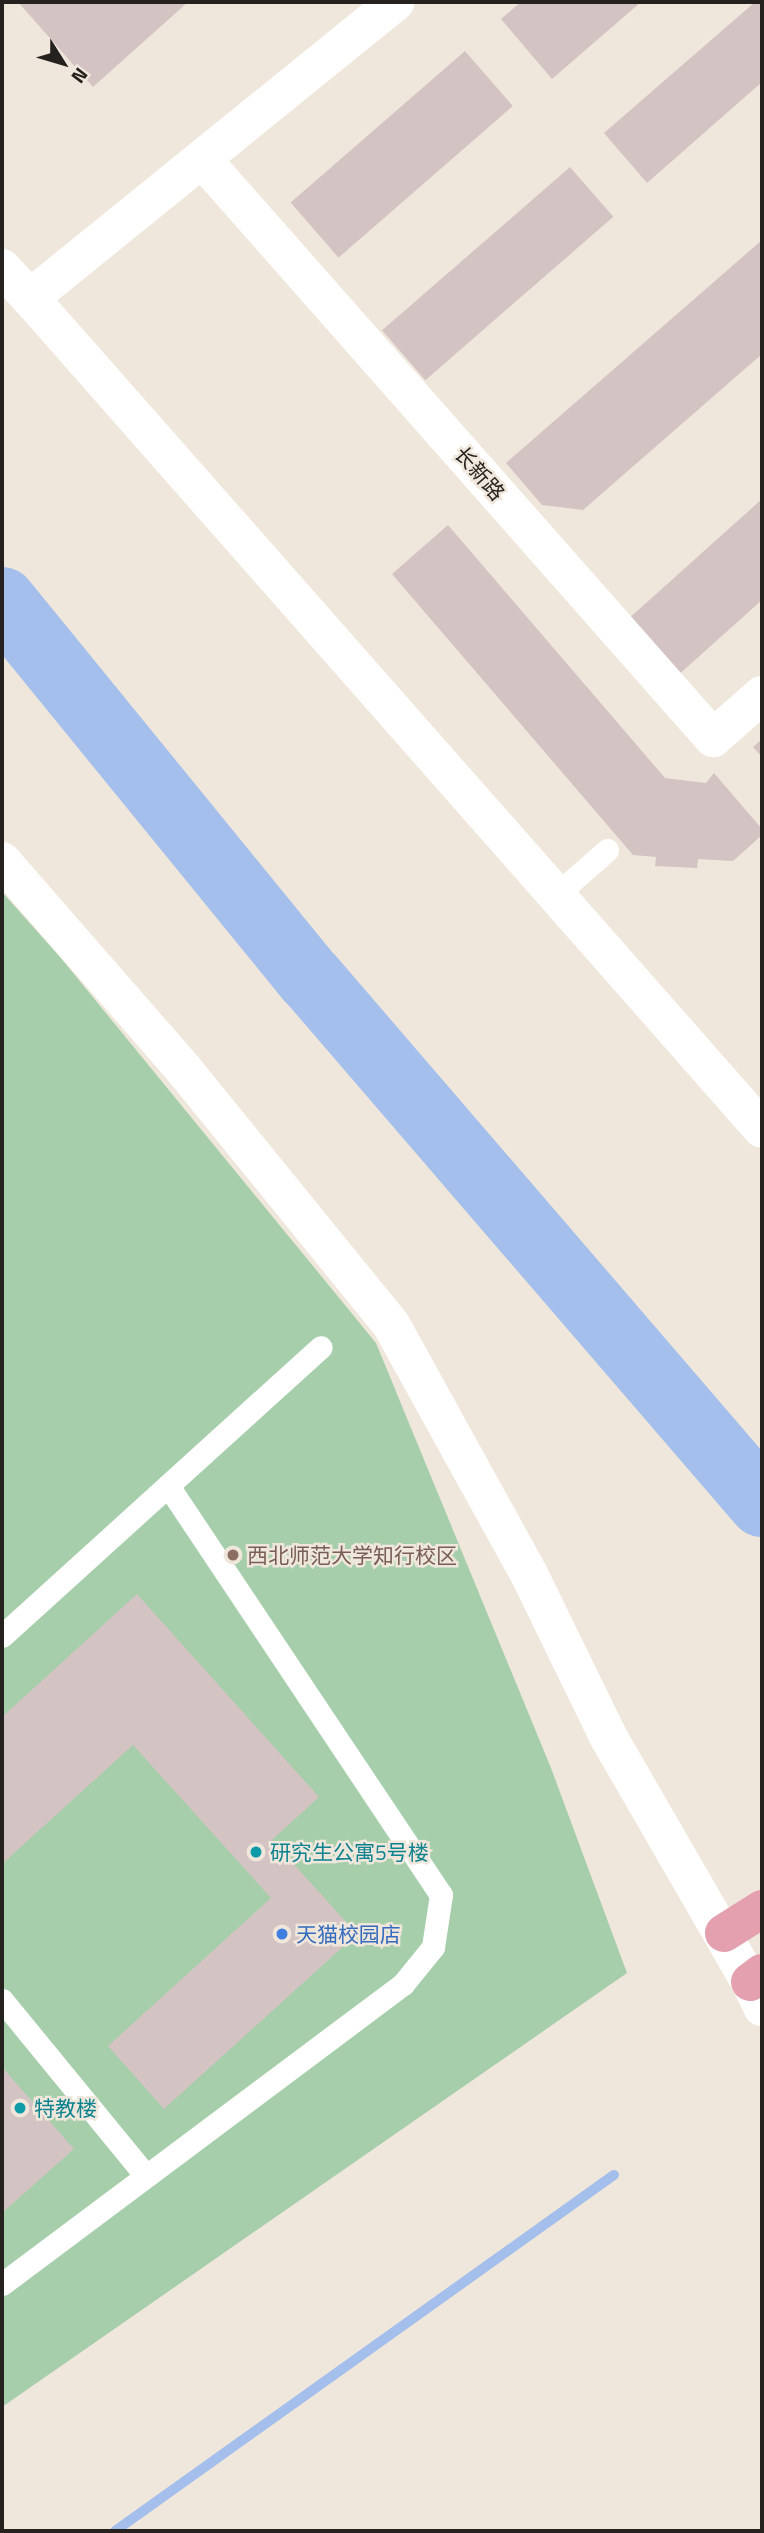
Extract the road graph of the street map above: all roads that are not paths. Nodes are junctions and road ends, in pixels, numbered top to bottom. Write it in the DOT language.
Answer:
graph roads {
  1 [pos="395,2"];
  2 [pos="204,160"];
  3 [pos="2,268"];
  4 [pos="30,299"];
  5 [pos="762,695"];
  6 [pos="607,850"];
  7 [pos="2,862"];
  8 [pos="556,895"];
  9 [pos="762,1129"];
  10 [pos="321,1347"];
  11 [pos="168,1486"];
  12 [pos="2,1636"];
  13 [pos="762,1909"];
  14 [pos="724,1934"];
  15 [pos="758,1987"];
  16 [pos="2,2000"];
  17 [pos="145,2175"];
  18 [pos="2,2284"];
  1 -- 2 [label="street"];
  2 -- 4 [label="street"];
  2 -- 5 [label="street, 长新路"];
  3 -- 4 [label="street"];
  4 -- 8 [label="street"];
  6 -- 8 [label="lane"];
  7 -- 14 [label="street"];
  8 -- 9 [label="street"];
  10 -- 11 [label="lane"];
  11 -- 12 [label="lane"];
  11 -- 17 [label="lane"];
  13 -- 14 [label="main road"];
  14 -- 15 [label="street"];
  16 -- 17 [label="lane"];
  17 -- 18 [label="lane"];
}
